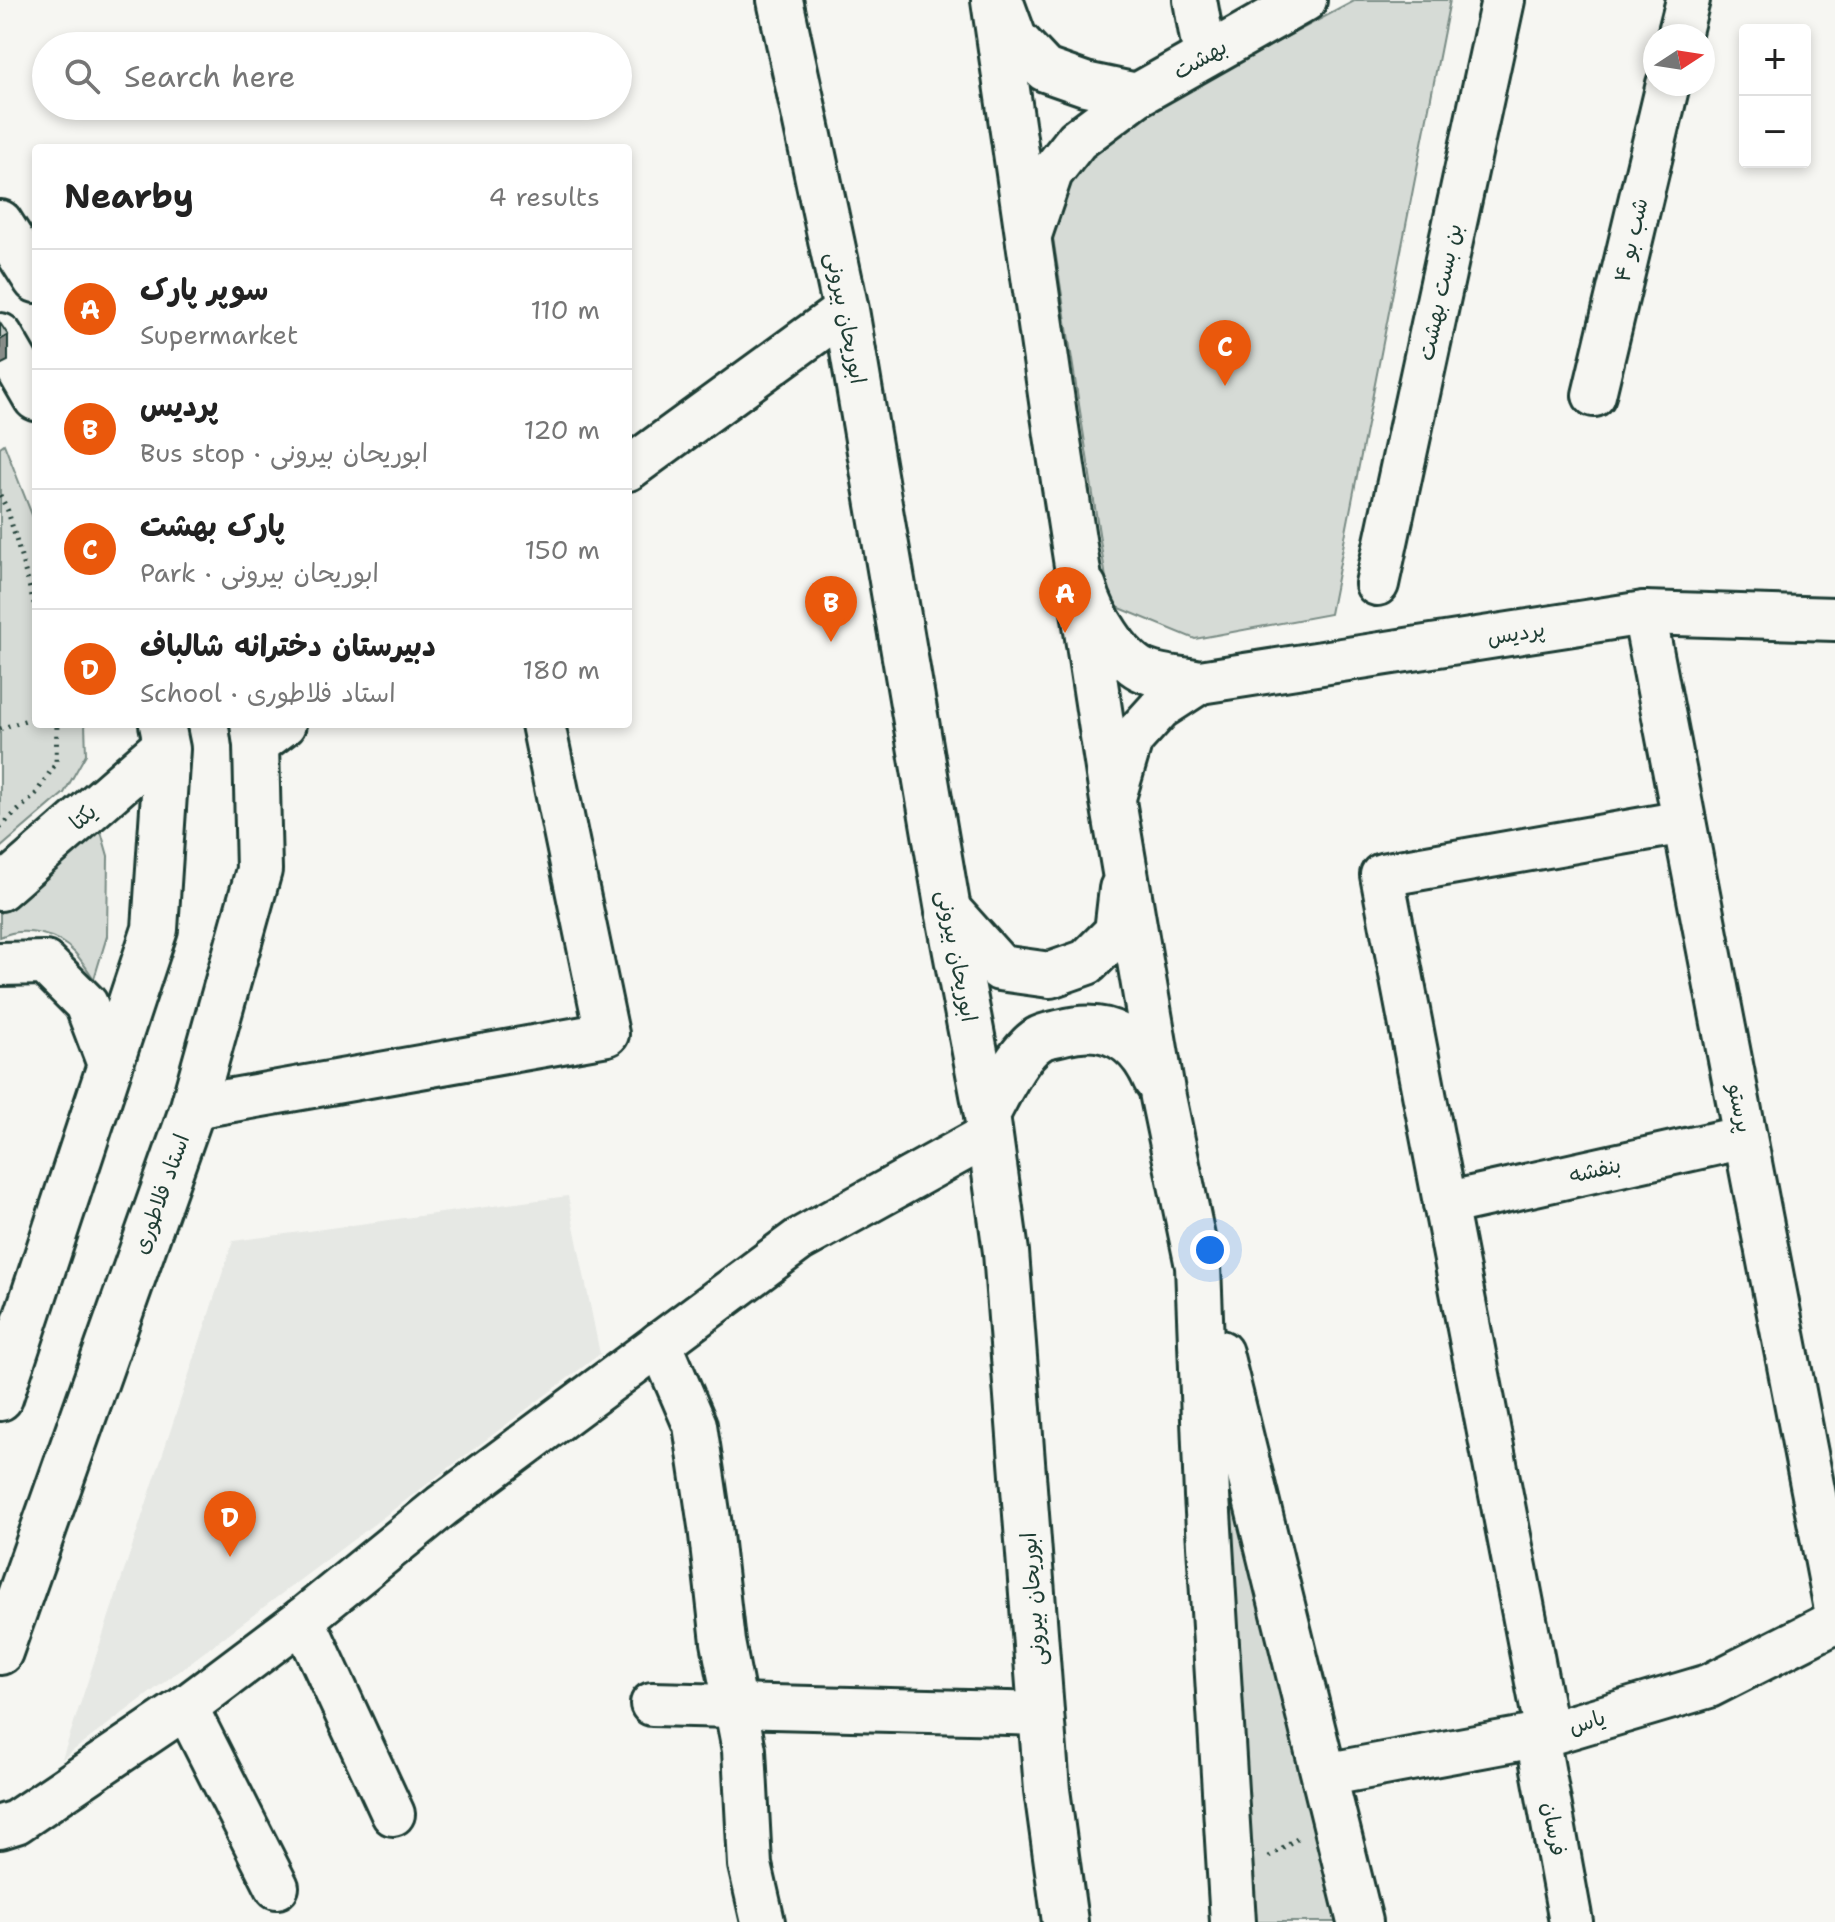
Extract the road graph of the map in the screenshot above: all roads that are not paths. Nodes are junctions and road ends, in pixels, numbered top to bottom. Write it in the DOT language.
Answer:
graph roads {
  1 [pos="780,0"];
  2 [pos="994,0"];
  3 [pos="1001,0"];
  4 [pos="1195,0"];
  5 [pos="1503,0"];
  6 [pos="1688,0"];
  7 [pos="1292,3"];
  8 [pos="1682,24"];
  9 [pos="1205,56"];
  10 [pos="1137,95"];
  11 [pos="1665,96"];
  12 [pos="0,223"];
  13 [pos="1028,241"];
  14 [pos="32,274"];
  15 [pos="846,310"];
  16 [pos="0,336"];
  17 [pos="32,391"];
  18 [pos="1594,395"];
  19 [pos="632,466"];
  20 [pos="1074,550"];
  21 [pos="1377,584"];
  22 [pos="1644,613"];
  23 [pos="1835,619"];
  24 [pos="1200,682"];
  25 [pos="544,728"];
  26 [pos="264,731"];
  27 [pos="164,734"];
  28 [pos="1113,801"];
  29 [pos="1684,822"];
  30 [pos="1124,865"];
  31 [pos="0,889"];
  32 [pos="948,910"];
  33 [pos="0,964"];
  34 [pos="110,1067"];
  35 [pos="1163,1097"];
  36 [pos="193,1107"];
  37 [pos="988,1125"];
  38 [pos="1745,1137"];
  39 [pos="1445,1204"];
  40 [pos="1198,1266"];
  41 [pos="660,1343"];
  42 [pos="0,1398"];
  43 [pos="1835,1604"];
  44 [pos="303,1619"];
  45 [pos="1835,1622"];
  46 [pos="0,1652"];
  47 [pos="652,1704"];
  48 [pos="186,1707"];
  49 [pos="735,1707"];
  50 [pos="1042,1714"];
  51 [pos="1542,1735"];
  52 [pos="1324,1775"];
  53 [pos="393,1814"];
  54 [pos="0,1827"];
  55 [pos="277,1887"];
  56 [pos="763,1922"];
  57 [pos="1065,1922"];
  58 [pos="1233,1922"];
  59 [pos="1360,1922"];
  60 [pos="1571,1922"];
  1 -- 15 [label="main road, ابوریحان بیرونی"];
  2 -- 13 [label="main road"];
  3 -- 10 [label="street"];
  4 -- 9 [label="street"];
  5 -- 21 [label="street, بن بست بهشت"];
  6 -- 8 [label="street"];
  7 -- 9 [label="street, بهشت"];
  9 -- 10 [label="street, بهشت"];
  10 -- 13 [label="street, بهشت"];
  11 -- 18 [label="street, شب بو ۴"];
  12 -- 14 [label="main road"];
  13 -- 20 [label="main road"];
  15 -- 19 [label="street"];
  15 -- 32 [label="main road, ابوریحان بیرونی"];
  16 -- 17 [label="main road"];
  20 -- 24 [label="street"];
  20 -- 28 [label="main road"];
  22 -- 23 [label="street, پردیس"];
  22 -- 24 [label="street, پردیس"];
  22 -- 29 [label="street, پرستو"];
  24 -- 28 [label="street"];
  25 -- 36 [label="street"];
  26 -- 36 [label="main road, استاد فلاطوری"];
  27 -- 31 [label="street, یکتا"];
  27 -- 34 [label="main road"];
  28 -- 30 [label="main road"];
  29 -- 38 [label="street, پرستو"];
  29 -- 39 [label="street, فرسان"];
  30 -- 32 [label="main road"];
  30 -- 35 [label="main road"];
  32 -- 37 [label="main road, ابوریحان بیرونی"];
  33 -- 34 [label="street"];
  34 -- 42 [label="main road"];
  35 -- 37 [label="main road"];
  35 -- 40 [label="main road"];
  36 -- 46 [label="main road, استاد فلاطوری"];
  37 -- 41 [label="street"];
  37 -- 50 [label="main road, ابوریحان بیرونی"];
  38 -- 39 [label="street, بنفشه"];
  38 -- 43 [label="street, پرستو"];
  39 -- 51 [label="street, فرسان"];
  40 -- 52 [label="main road"];
  40 -- 58 [label="main road"];
  41 -- 44 [label="street"];
  41 -- 49 [label="street"];
  44 -- 48 [label="street"];
  44 -- 53 [label="street"];
  45 -- 51 [label="street, یاس"];
  47 -- 49 [label="street"];
  48 -- 54 [label="street"];
  48 -- 55 [label="street"];
  49 -- 50 [label="street"];
  49 -- 56 [label="street"];
  50 -- 57 [label="main road, ابوریحان بیرونی"];
  51 -- 52 [label="street, یاس"];
  51 -- 60 [label="street, فرسان"];
  52 -- 59 [label="main road"];
}
